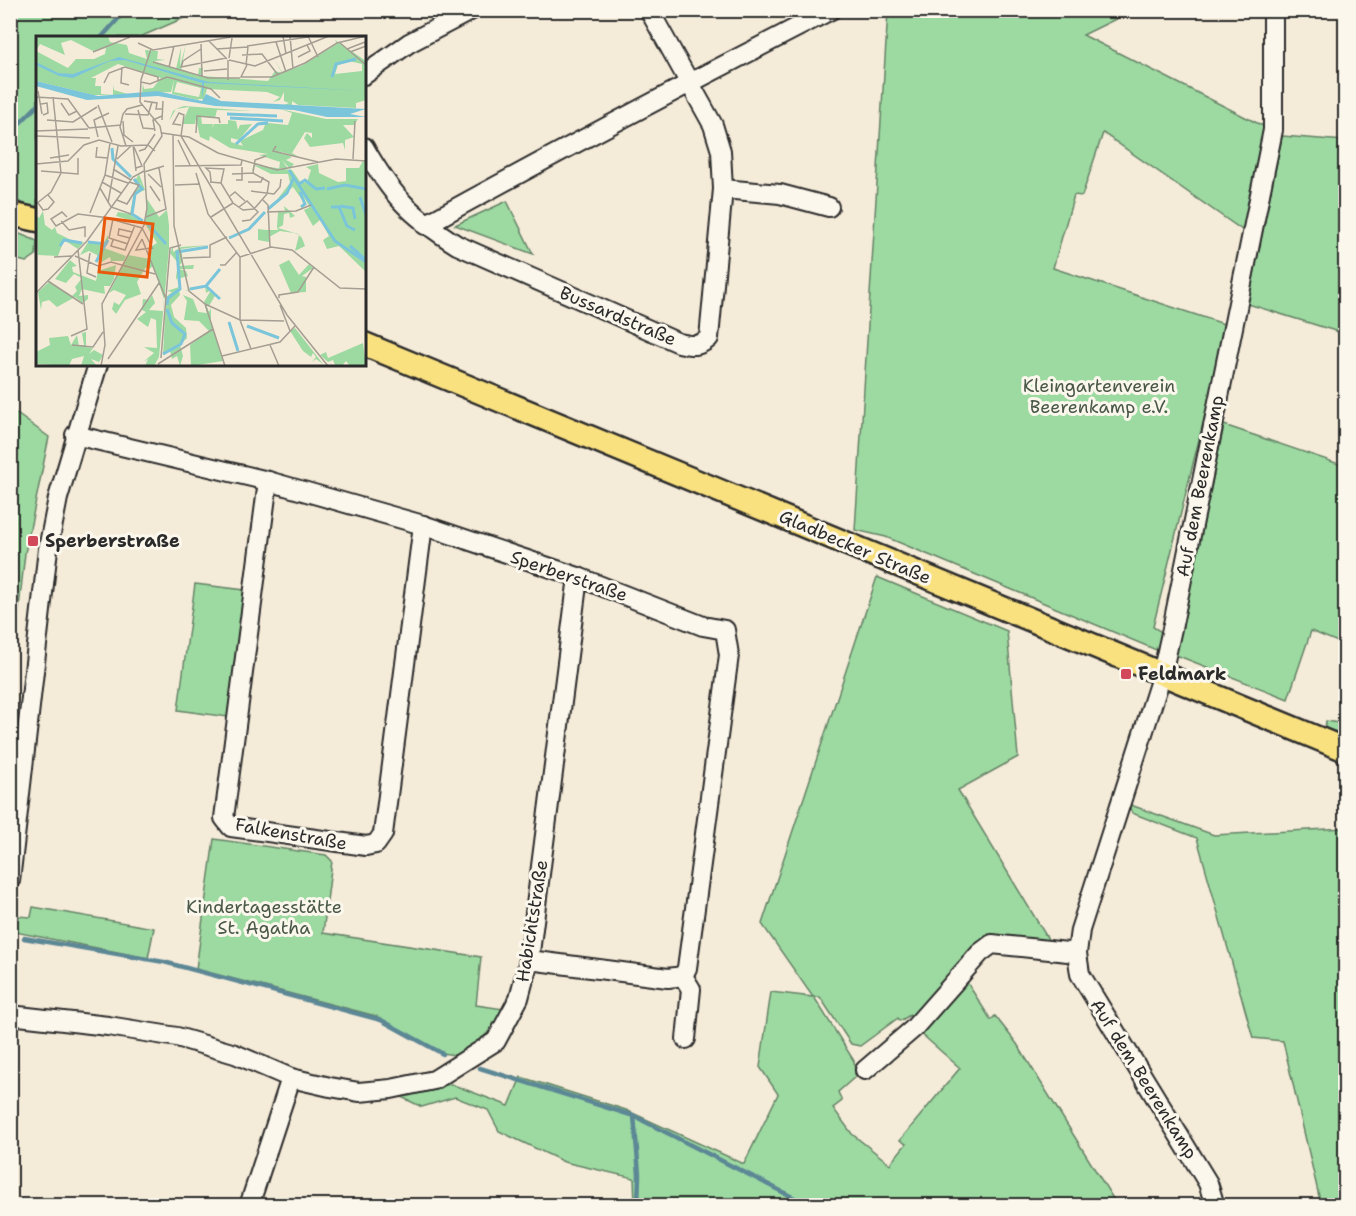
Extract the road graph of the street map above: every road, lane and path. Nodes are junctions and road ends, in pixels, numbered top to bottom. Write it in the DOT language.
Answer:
graph roads {
  1 [pos="472,10"];
  2 [pos="649,10"];
  3 [pos="831,10"];
  4 [pos="1273,10"];
  5 [pos="366,74"];
  6 [pos="688,83"];
  7 [pos="366,150"];
  8 [pos="723,189"];
  9 [pos="829,207"];
  10 [pos="10,214"];
  11 [pos="36,220"];
  12 [pos="425,225"];
  13 [pos="366,345"];
  14 [pos="97,366"];
  15 [pos="108,366"];
  16 [pos="87,406"];
  17 [pos="75,435"];
  18 [pos="268,482"];
  19 [pos="423,525"];
  20 [pos="578,577"];
  21 [pos="1162,674"];
  22 [pos="1346,750"];
  23 [pos="10,881"];
  24 [pos="1077,953"];
  25 [pos="529,960"];
  26 [pos="683,976"];
  27 [pos="10,1015"];
  28 [pos="686,1039"];
  29 [pos="865,1070"];
  30 [pos="291,1078"];
  31 [pos="249,1206"];
  32 [pos="1215,1206"];
  1 -- 5 [label="street"];
  2 -- 6 [label="street, Bussardstraße"];
  3 -- 6 [label="street"];
  4 -- 21 [label="street, Auf dem Beerenkamp"];
  6 -- 8 [label="street, Bussardstraße"];
  6 -- 12 [label="street"];
  7 -- 12 [label="street, Bussardstraße"];
  8 -- 9 [label="street"];
  8 -- 12 [label="street, Bussardstraße"];
  10 -- 11 [label="main road"];
  13 -- 21 [label="main road, Gladbecker Straße"];
  14 -- 16 [label="street"];
  15 -- 16 [label="street"];
  16 -- 17 [label="street"];
  17 -- 18 [label="street, Sperberstraße"];
  17 -- 23 [label="street"];
  18 -- 19 [label="street, Sperberstraße"];
  18 -- 19 [label="street, Falkenstraße"];
  19 -- 20 [label="street, Sperberstraße"];
  20 -- 25 [label="street, Habichtstraße"];
  20 -- 26 [label="street, Sperberstraße"];
  21 -- 22 [label="main road, Gladbecker Straße"];
  21 -- 24 [label="street, Auf dem Beerenkamp"];
  24 -- 29 [label="street"];
  24 -- 32 [label="street, Auf dem Beerenkamp"];
  25 -- 26 [label="street"];
  25 -- 30 [label="street, Habichtstraße"];
  26 -- 28 [label="street, Sperberstraße"];
  27 -- 30 [label="street, Habichtstraße"];
  30 -- 31 [label="street"];
}
